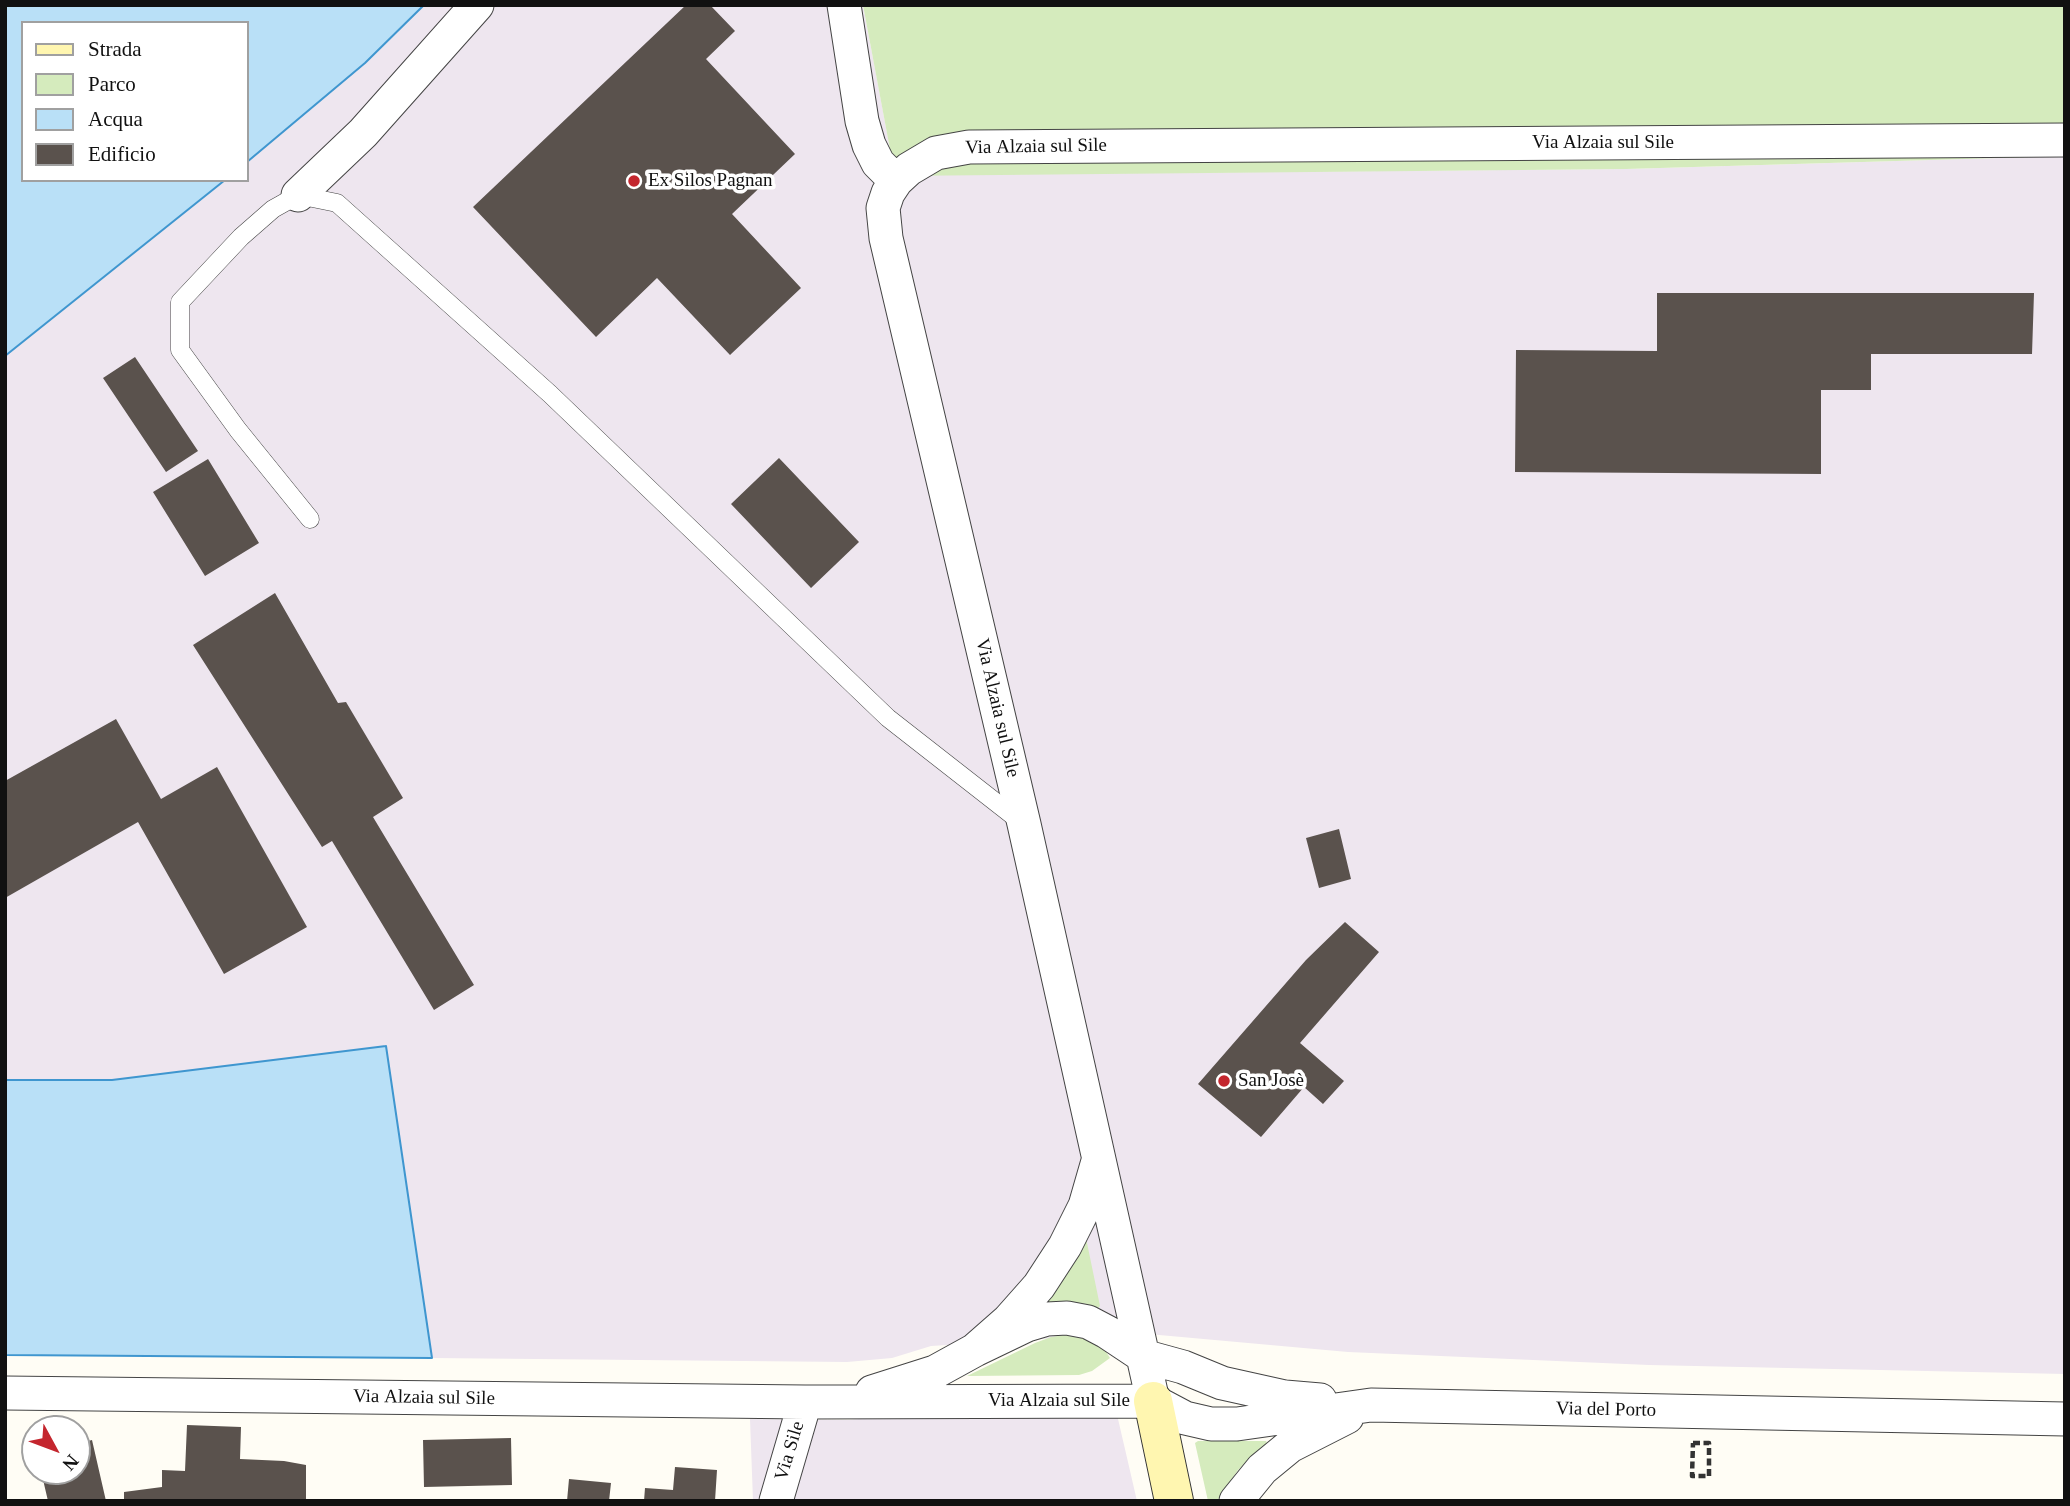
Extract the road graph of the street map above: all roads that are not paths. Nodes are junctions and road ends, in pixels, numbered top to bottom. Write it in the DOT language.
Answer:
graph roads {
  1 [pos="477,5"];
  2 [pos="844,5"];
  3 [pos="2065,140"];
  4 [pos="896,181"];
  5 [pos="298,195"];
  6 [pos="310,519"];
  7 [pos="1024,824"];
  8 [pos="1099,1158"];
  9 [pos="975,1350"];
  10 [pos="1143,1356"];
  11 [pos="5,1393"];
  12 [pos="1153,1401"];
  13 [pos="805,1402"];
  14 [pos="843,1402"];
  15 [pos="1371,1405"];
  16 [pos="2065,1419"];
  17 [pos="776,1501"];
  18 [pos="1174,1501"];
  19 [pos="1236,1501"];
  1 -- 5 [label="street"];
  2 -- 4 [label="street"];
  3 -- 4 [label="street, Via Alzaia sul Sile"];
  4 -- 7 [label="street, Via Alzaia sul Sile"];
  5 -- 6 [label="lane"];
  5 -- 7 [label="lane"];
  7 -- 8 [label="street, Via Alzaia sul Sile"];
  8 -- 9 [label="street, Via Alzaia sul Sile"];
  8 -- 10 [label="street, Via Alzaia sul Sile"];
  9 -- 10 [label="street"];
  9 -- 14 [label="street, Via Alzaia sul Sile"];
  10 -- 12 [label="street, Via Alzaia sul Sile"];
  10 -- 15 [label="street"];
  11 -- 13 [label="street, Via Alzaia sul Sile"];
  12 -- 14 [label="street, Via Alzaia sul Sile"];
  12 -- 15 [label="street, Via del Porto"];
  12 -- 18 [label="street"];
  13 -- 14 [label="street, Via Alzaia sul Sile"];
  13 -- 17 [label="street, Via Sile"];
  15 -- 16 [label="street, Via del Porto"];
  15 -- 19 [label="street"];
}
